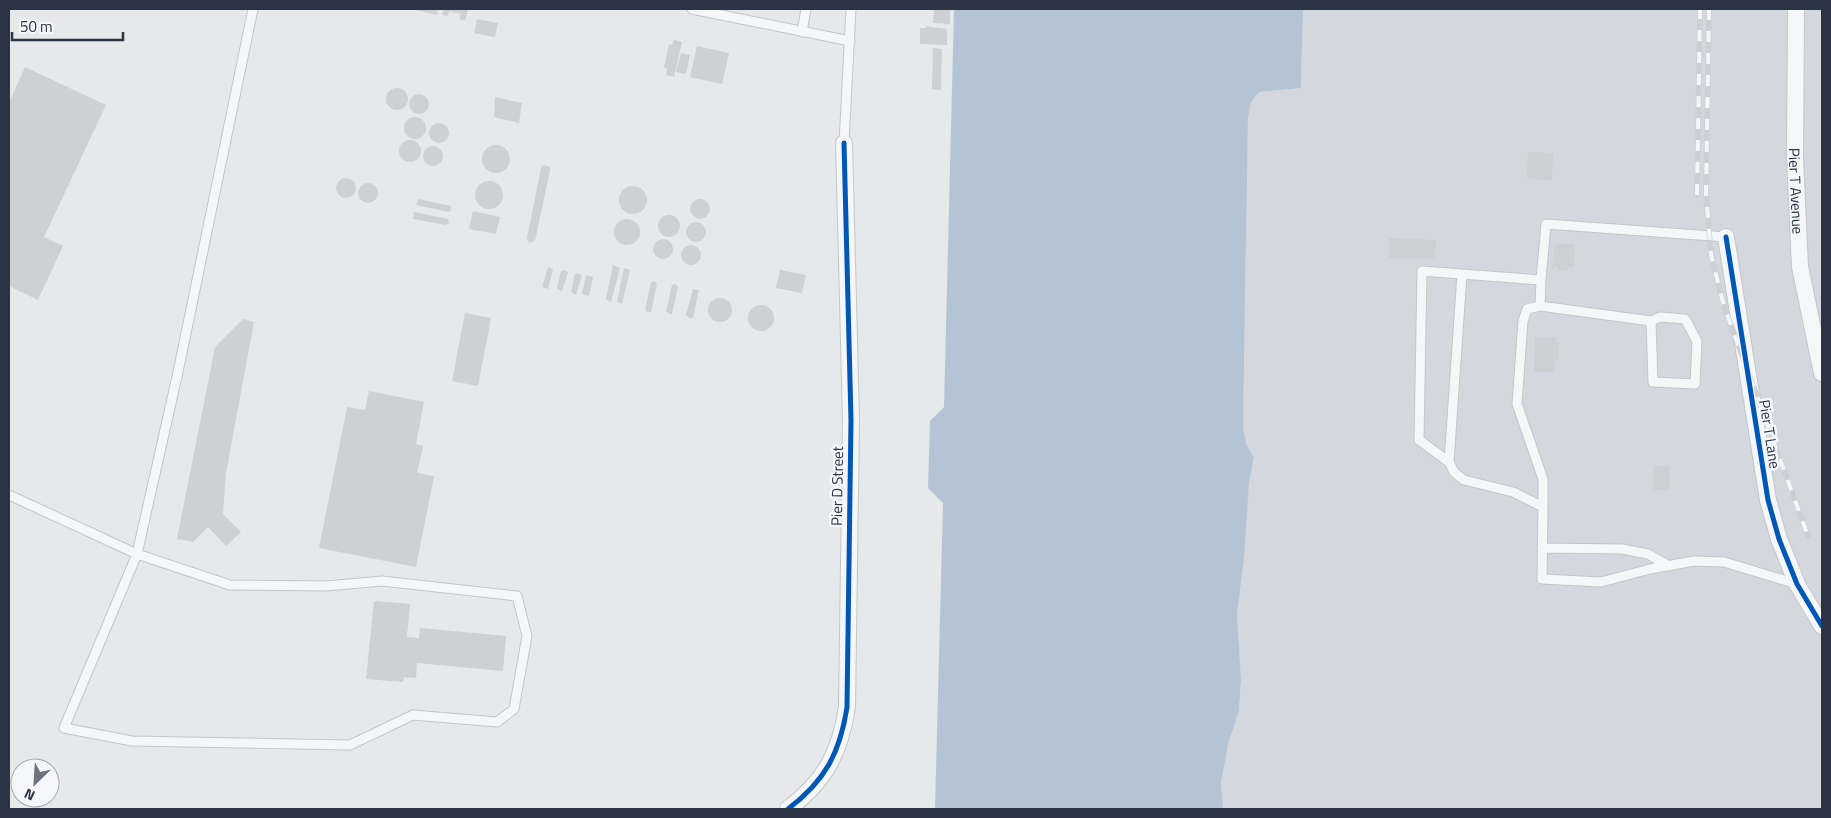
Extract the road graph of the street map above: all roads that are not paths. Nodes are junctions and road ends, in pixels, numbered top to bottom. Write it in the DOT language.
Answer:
graph roads {
  1 [pos="253,9"];
  2 [pos="692,9"];
  3 [pos="806,9"];
  4 [pos="851,9"];
  5 [pos="1796,9"];
  6 [pos="802,32"];
  7 [pos="850,41"];
  8 [pos="844,143"];
  9 [pos="1726,237"];
  10 [pos="1462,274"];
  11 [pos="1541,280"];
  12 [pos="1540,306"];
  13 [pos="1651,321"];
  14 [pos="1822,373"];
  15 [pos="1449,462"];
  16 [pos="9,495"];
  17 [pos="1542,507"];
  18 [pos="1542,548"];
  19 [pos="137,554"];
  20 [pos="1669,566"];
  21 [pos="1797,584"];
  22 [pos="1822,626"];
  23 [pos="788,809"];
  1 -- 19 [label="lane"];
  2 -- 6 [label="lane"];
  3 -- 6 [label="lane"];
  4 -- 7 [label="lane"];
  5 -- 14 [label="street, Pier T Avenue"];
  6 -- 7 [label="lane"];
  7 -- 8 [label="lane"];
  8 -- 23 [label="street, Pier D Street"];
  9 -- 11 [label="lane"];
  9 -- 21 [label="street, Pier T Lane"];
  10 -- 11 [label="lane"];
  10 -- 15 [label="lane"];
  10 -- 15 [label="lane"];
  11 -- 12 [label="lane"];
  12 -- 13 [label="lane"];
  12 -- 17 [label="lane"];
  13 -- 13 [label="lane"];
  15 -- 17 [label="lane"];
  16 -- 19 [label="lane"];
  17 -- 18 [label="lane"];
  18 -- 20 [label="lane"];
  18 -- 20 [label="lane"];
  19 -- 19 [label="lane"];
  20 -- 21 [label="lane"];
  21 -- 22 [label="street, Pier T Lane"];
}
